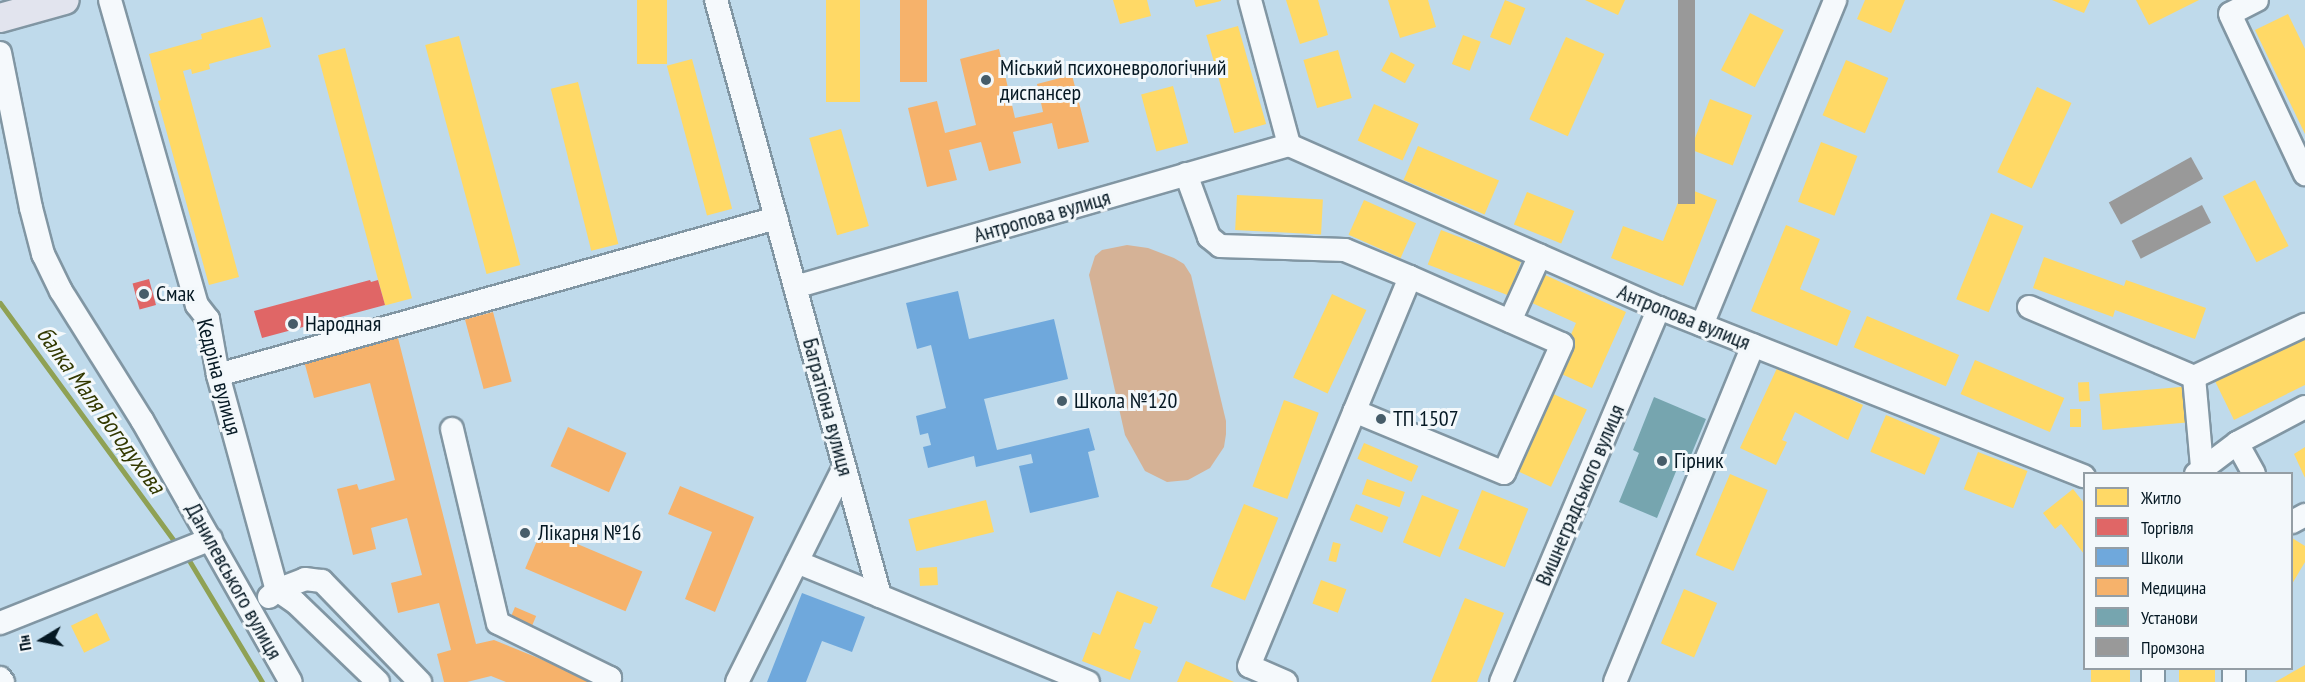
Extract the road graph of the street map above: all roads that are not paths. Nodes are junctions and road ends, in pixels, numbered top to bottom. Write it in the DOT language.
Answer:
graph roads {
  1 [pos="65,0"];
  2 [pos="110,0"];
  3 [pos="716,0"];
  4 [pos="1250,0"];
  5 [pos="1835,0"];
  6 [pos="2257,0"];
  7 [pos="0,18"];
  8 [pos="0,53"];
  9 [pos="1289,145"];
  10 [pos="1186,174"];
  11 [pos="2305,174"];
  12 [pos="776,218"];
  13 [pos="1540,255"];
  14 [pos="1410,277"];
  15 [pos="795,287"];
  16 [pos="2029,307"];
  17 [pos="1659,308"];
  18 [pos="1510,321"];
  19 [pos="2305,324"];
  20 [pos="1702,325"];
  21 [pos="1753,345"];
  22 [pos="218,375"];
  23 [pos="2194,377"];
  24 [pos="2305,407"];
  25 [pos="1354,411"];
  26 [pos="452,429"];
  27 [pos="2237,443"];
  28 [pos="844,466"];
  29 [pos="2199,470"];
  30 [pos="2253,472"];
  31 [pos="2083,475"];
  32 [pos="211,539"];
  33 [pos="797,562"];
  34 [pos="277,590"];
  35 [pos="880,596"];
  36 [pos="252,612"];
  37 [pos="0,623"];
  38 [pos="0,678"];
  39 [pos="3,682"];
  40 [pos="291,682"];
  41 [pos="378,682"];
  42 [pos="420,682"];
  43 [pos="608,682"];
  44 [pos="737,682"];
  45 [pos="1088,682"];
  46 [pos="1286,682"];
  47 [pos="1501,682"];
  48 [pos="1615,682"];
  1 -- 7 [label="main road"];
  2 -- 22 [label="street, Кедріна вулиця"];
  3 -- 12 [label="street, Багратіона вулиця"];
  4 -- 9 [label="street"];
  5 -- 20 [label="street"];
  6 -- 11 [label="street"];
  8 -- 32 [label="street, Данилевського вулиця"];
  9 -- 10 [label="street, Антропова вулиця"];
  9 -- 13 [label="street, Антропова вулиця"];
  10 -- 14 [label="street"];
  10 -- 15 [label="street, Антропова вулиця"];
  12 -- 15 [label="street, Багратіона вулиця"];
  12 -- 22 [label="street"];
  13 -- 17 [label="street, Антропова вулиця"];
  13 -- 18 [label="street"];
  14 -- 18 [label="street"];
  14 -- 25 [label="street"];
  15 -- 28 [label="street, Багратіона вулиця"];
  16 -- 23 [label="street"];
  17 -- 20 [label="street, Антропова вулиця"];
  17 -- 47 [label="street, Вишнеградського вулиця"];
  18 -- 25 [label="street"];
  19 -- 23 [label="street"];
  20 -- 21 [label="street, Антропова вулиця"];
  21 -- 31 [label="street, Антропова вулиця"];
  21 -- 48 [label="street"];
  22 -- 34 [label="street, Кедріна вулиця"];
  23 -- 29 [label="street"];
  24 -- 27 [label="street"];
  25 -- 46 [label="street"];
  26 -- 43 [label="street"];
  27 -- 29 [label="street"];
  27 -- 30 [label="street"];
  28 -- 33 [label="street"];
  28 -- 35 [label="street, Багратіона вулиця"];
  32 -- 36 [label="street, Данилевського вулиця"];
  32 -- 37 [label="street"];
  33 -- 35 [label="street"];
  33 -- 44 [label="street"];
  34 -- 36 [label="street"];
  34 -- 41 [label="street"];
  34 -- 42 [label="street"];
  35 -- 45 [label="street"];
  36 -- 40 [label="street, Данилевського вулиця"];
  38 -- 39 [label="street"];
}
